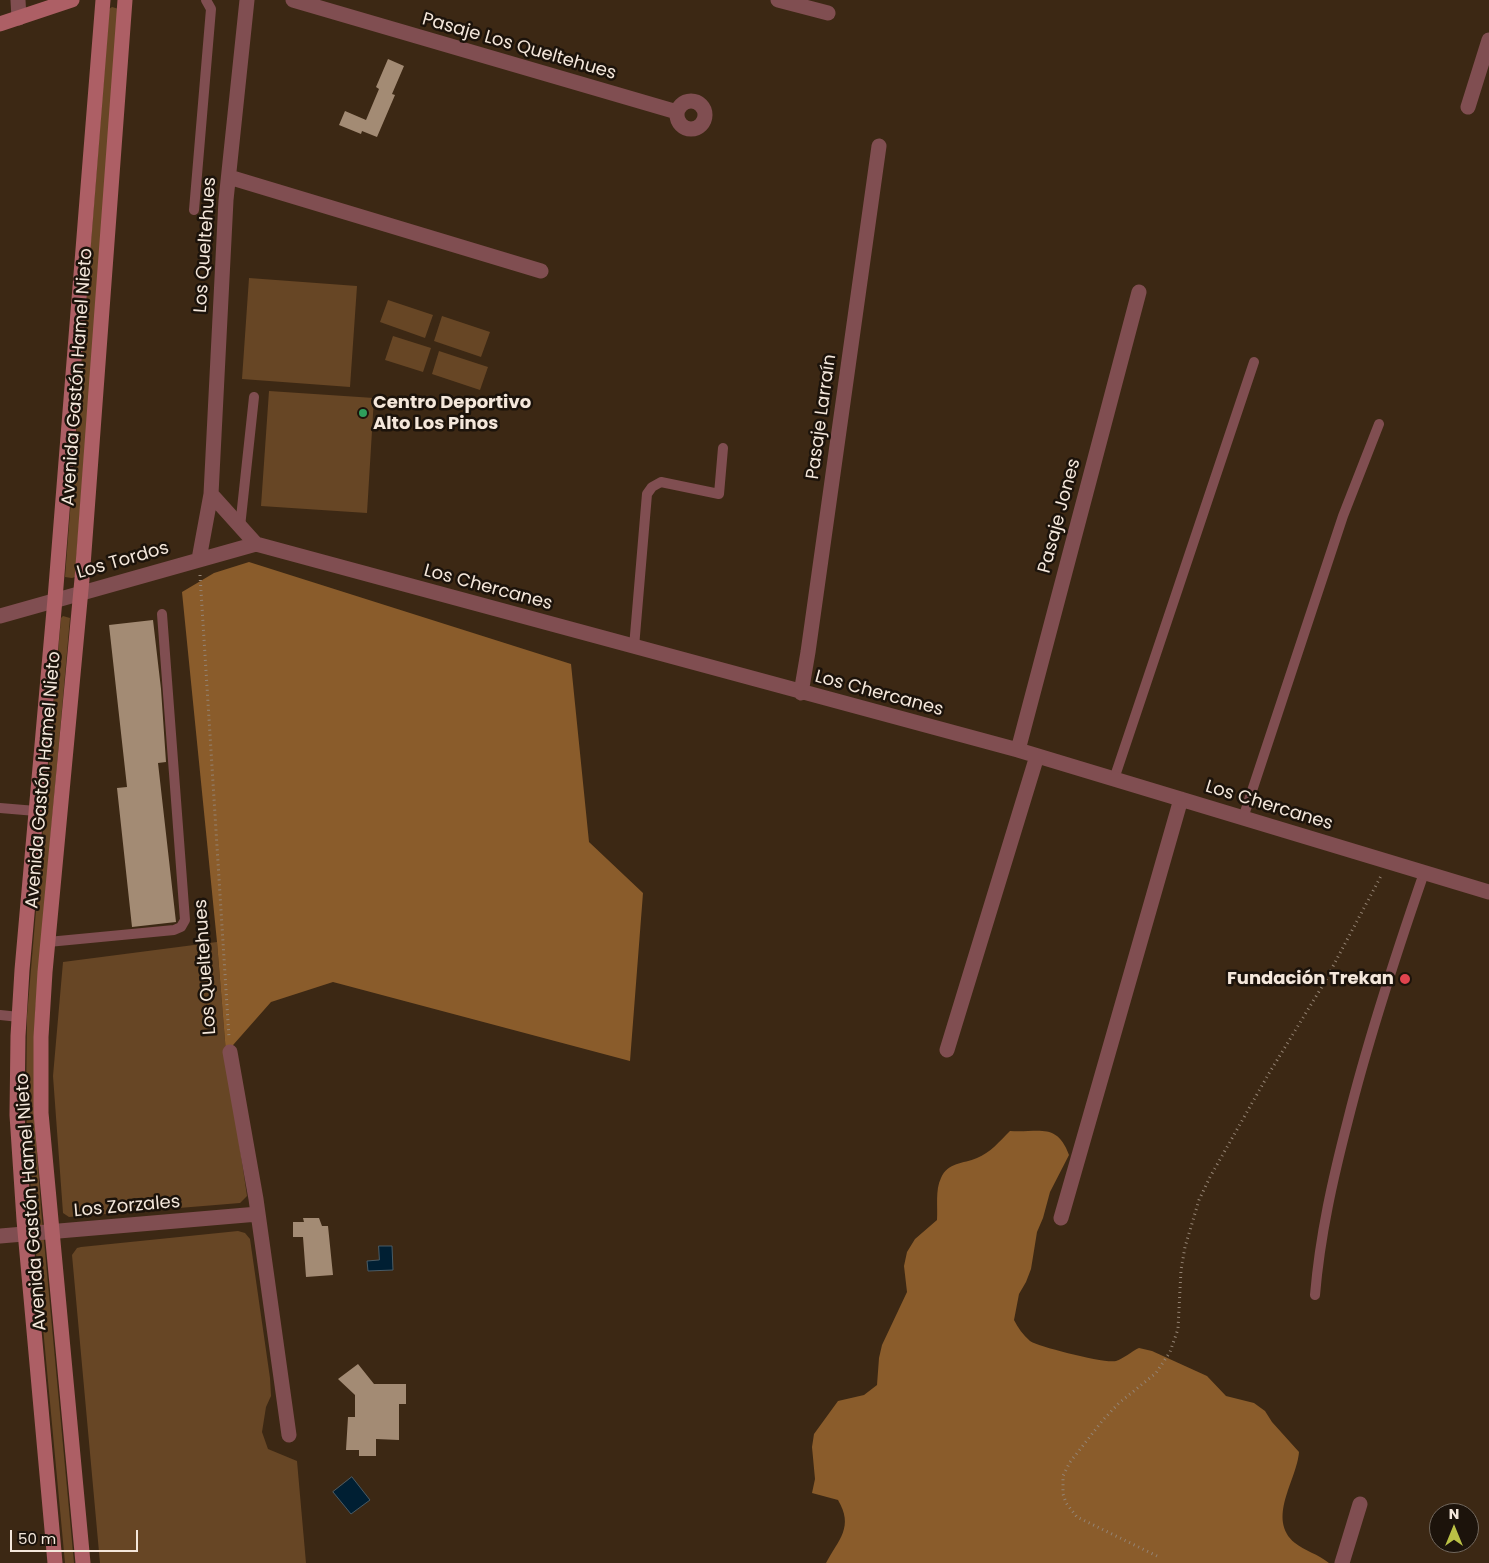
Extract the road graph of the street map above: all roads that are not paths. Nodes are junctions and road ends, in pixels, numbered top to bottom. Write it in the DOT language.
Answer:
graph roads {
  1 [pos="18,0"];
  2 [pos="72,0"];
  3 [pos="103,0"];
  4 [pos="125,0"];
  5 [pos="206,0"];
  6 [pos="247,0"];
  7 [pos="293,0"];
  8 [pos="778,0"];
  9 [pos="828,13"];
  10 [pos="19,18"];
  11 [pos="0,24"];
  12 [pos="1489,40"];
  13 [pos="1468,108"];
  14 [pos="677,112"];
  15 [pos="879,146"];
  16 [pos="229,177"];
  17 [pos="194,210"];
  18 [pos="541,272"];
  19 [pos="1139,292"];
  20 [pos="1254,362"];
  21 [pos="254,397"];
  22 [pos="1379,424"];
  23 [pos="723,448"];
  24 [pos="211,494"];
  25 [pos="240,526"];
  26 [pos="256,544"];
  27 [pos="200,559"];
  28 [pos="81,592"];
  29 [pos="56,600"];
  30 [pos="162,614"];
  31 [pos="0,616"];
  32 [pos="634,647"];
  33 [pos="801,692"];
  34 [pos="1018,750"];
  35 [pos="1037,756"];
  36 [pos="1114,779"];
  37 [pos="1181,799"];
  38 [pos="0,808"];
  39 [pos="36,811"];
  40 [pos="1243,818"];
  41 [pos="1424,873"];
  42 [pos="1489,892"];
  43 [pos="48,942"];
  44 [pos="0,1016"];
  45 [pos="20,1017"];
  46 [pos="947,1050"];
  47 [pos="230,1052"];
  48 [pos="258,1214"];
  49 [pos="1061,1218"];
  50 [pos="51,1232"];
  51 [pos="25,1234"];
  52 [pos="0,1236"];
  53 [pos="1314,1295"];
  54 [pos="289,1435"];
  55 [pos="1360,1504"];
  56 [pos="55,1563"];
  57 [pos="83,1563"];
  58 [pos="1342,1563"];
  1 -- 10 [label="street"];
  2 -- 10 [label="main road"];
  3 -- 29 [label="main road, Avenida Gastón Hamel Nieto"];
  4 -- 28 [label="main road, Avenida Gastón Hamel Nieto"];
  5 -- 17 [label="lane"];
  6 -- 16 [label="street, Los Queltehues"];
  7 -- 14 [label="street, Pasaje Los Queltehues"];
  8 -- 9 [label="street"];
  10 -- 11 [label="main road"];
  12 -- 13 [label="street"];
  15 -- 33 [label="street, Pasaje Larraín"];
  16 -- 18 [label="street"];
  16 -- 24 [label="street, Los Queltehues"];
  19 -- 34 [label="street, Pasaje Jones"];
  20 -- 36 [label="lane"];
  21 -- 25 [label="lane"];
  22 -- 40 [label="lane"];
  23 -- 32 [label="lane"];
  24 -- 25 [label="street"];
  24 -- 27 [label="street, Los Queltehues"];
  25 -- 26 [label="street"];
  26 -- 27 [label="street, Los Tordos"];
  26 -- 32 [label="street, Los Chercanes"];
  27 -- 28 [label="street, Los Tordos"];
  28 -- 29 [label="street, Los Tordos"];
  28 -- 43 [label="main road, Avenida Gastón Hamel Nieto"];
  29 -- 31 [label="street, Los Tordos"];
  29 -- 39 [label="main road, Avenida Gastón Hamel Nieto"];
  30 -- 43 [label="lane"];
  32 -- 33 [label="street, Los Chercanes"];
  33 -- 34 [label="street, Los Chercanes"];
  34 -- 35 [label="street, Los Chercanes"];
  35 -- 36 [label="street, Los Chercanes"];
  35 -- 46 [label="street"];
  36 -- 37 [label="street, Los Chercanes"];
  37 -- 40 [label="street, Los Chercanes"];
  37 -- 49 [label="street"];
  38 -- 39 [label="lane"];
  39 -- 45 [label="main road, Avenida Gastón Hamel Nieto"];
  40 -- 41 [label="street, Los Chercanes"];
  41 -- 42 [label="street, Los Chercanes"];
  41 -- 53 [label="lane"];
  43 -- 50 [label="main road, Avenida Gastón Hamel Nieto"];
  44 -- 45 [label="lane"];
  45 -- 51 [label="main road, Avenida Gastón Hamel Nieto"];
  47 -- 48 [label="street, Los Queltehues"];
  48 -- 50 [label="street, Los Zorzales"];
  48 -- 54 [label="street, Los Queltehues"];
  50 -- 51 [label="street, Los Zorzales"];
  50 -- 57 [label="main road, Avenida Gastón Hamel Nieto"];
  51 -- 52 [label="street, Los Zorzales"];
  51 -- 56 [label="main road, Avenida Gastón Hamel Nieto"];
  55 -- 58 [label="street"];
}
